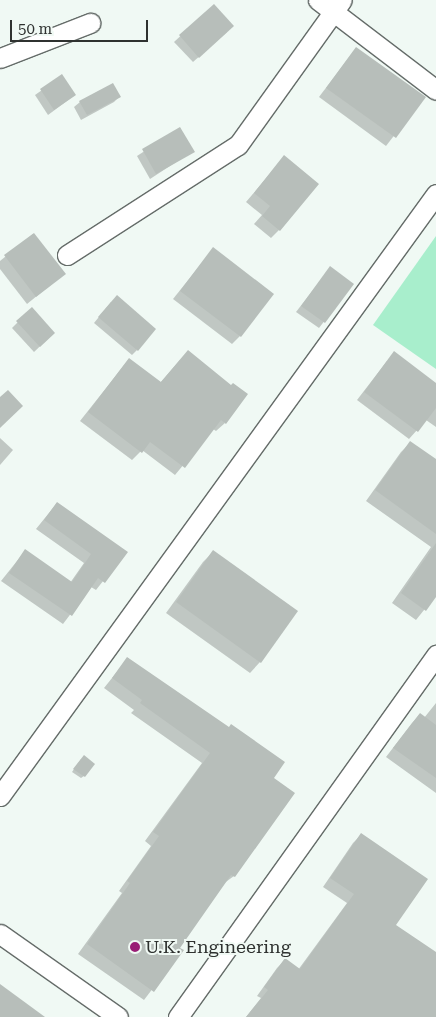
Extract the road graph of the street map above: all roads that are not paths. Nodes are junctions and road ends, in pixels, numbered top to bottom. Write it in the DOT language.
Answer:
graph roads {
  1 [pos="318,0"];
  2 [pos="338,6"];
  3 [pos="90,23"];
  4 [pos="0,58"];
  5 [pos="436,90"];
  6 [pos="436,194"];
  7 [pos="67,255"];
  8 [pos="436,655"];
  9 [pos="0,796"];
  10 [pos="0,934"];
  11 [pos="118,1017"];
  12 [pos="178,1017"];
  1 -- 2 [label="street"];
  2 -- 5 [label="street"];
  2 -- 7 [label="street"];
  3 -- 4 [label="street"];
  6 -- 9 [label="street"];
  8 -- 12 [label="street"];
  10 -- 11 [label="street"];
}
